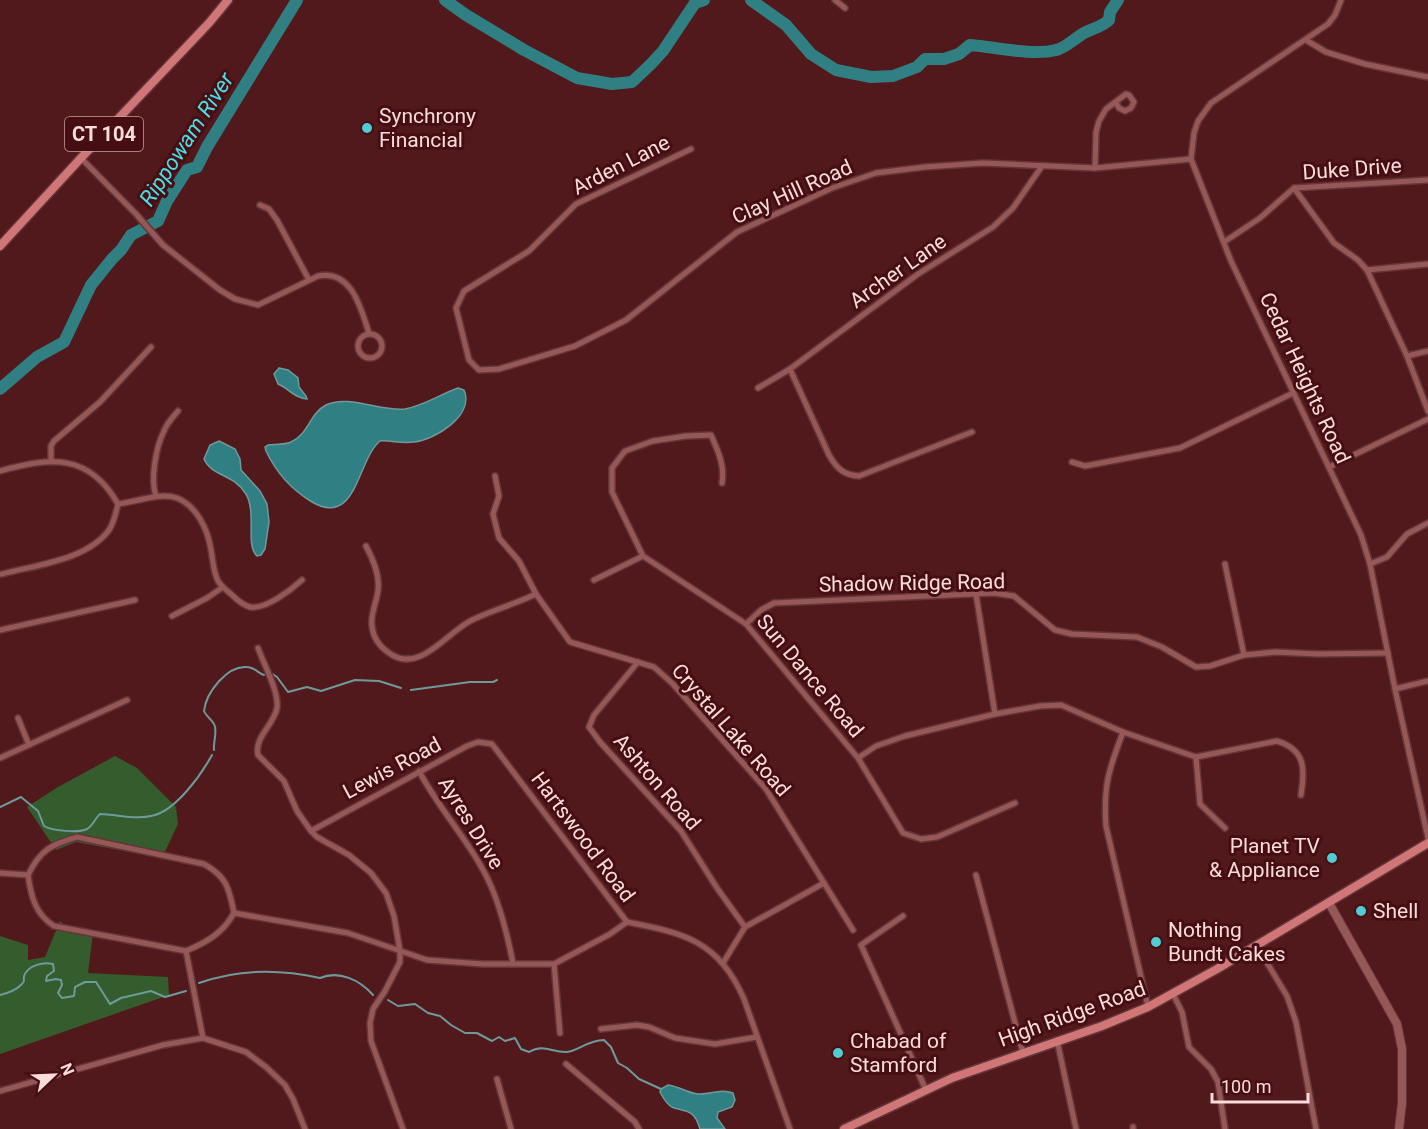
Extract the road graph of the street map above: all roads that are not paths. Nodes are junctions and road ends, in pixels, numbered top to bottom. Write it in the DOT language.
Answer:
graph roads {
  1 [pos="228,0"];
  2 [pos="835,0"];
  3 [pos="1341,0"];
  4 [pos="845,8"];
  5 [pos="1306,40"];
  6 [pos="1428,77"];
  7 [pos="1116,103"];
  8 [pos="691,149"];
  9 [pos="81,158"];
  10 [pos="1191,159"];
  11 [pos="1041,166"];
  12 [pos="1095,168"];
  13 [pos="1428,180"];
  14 [pos="1294,188"];
  15 [pos="261,205"];
  16 [pos="1224,242"];
  17 [pos="0,246"];
  18 [pos="1428,264"];
  19 [pos="1367,270"];
  20 [pos="309,280"];
  21 [pos="369,333"];
  22 [pos="151,347"];
  23 [pos="1428,351"];
  24 [pos="1407,356"];
  25 [pos="790,369"];
  26 [pos="479,370"];
  27 [pos="758,388"];
  28 [pos="1293,393"];
  29 [pos="178,411"];
  30 [pos="1428,411"];
  31 [pos="1428,419"];
  32 [pos="972,432"];
  33 [pos="51,461"];
  34 [pos="1072,462"];
  35 [pos="1329,467"];
  36 [pos="0,471"];
  37 [pos="495,476"];
  38 [pos="723,483"];
  39 [pos="156,496"];
  40 [pos="118,504"];
  41 [pos="1428,523"];
  42 [pos="366,546"];
  43 [pos="643,556"];
  44 [pos="1225,564"];
  45 [pos="1370,564"];
  46 [pos="2,574"];
  47 [pos="594,579"];
  48 [pos="302,580"];
  49 [pos="223,587"];
  50 [pos="536,594"];
  51 [pos="976,594"];
  52 [pos="135,600"];
  53 [pos="172,616"];
  54 [pos="746,624"];
  55 [pos="0,630"];
  56 [pos="258,648"];
  57 [pos="1388,653"];
  58 [pos="1244,655"];
  59 [pos="638,662"];
  60 [pos="1428,681"];
  61 [pos="1395,689"];
  62 [pos="127,700"];
  63 [pos="995,714"];
  64 [pos="18,718"];
  65 [pos="1123,732"];
  66 [pos="492,744"];
  67 [pos="29,745"];
  68 [pos="1196,757"];
  69 [pos="0,758"];
  70 [pos="858,758"];
  71 [pos="419,771"];
  72 [pos="1301,795"];
  73 [pos="1015,802"];
  74 [pos="1225,828"];
  75 [pos="311,831"];
  76 [pos="1428,838"];
  77 [pos="1428,843"];
  78 [pos="0,873"];
  79 [pos="28,875"];
  80 [pos="976,875"];
  81 [pos="824,883"];
  82 [pos="1329,903"];
  83 [pos="234,913"];
  84 [pos="903,916"];
  85 [pos="627,922"];
  86 [pos="745,927"];
  87 [pos="853,930"];
  88 [pos="1257,945"];
  89 [pos="186,951"];
  90 [pos="400,951"];
  91 [pos="513,963"];
  92 [pos="554,963"];
  93 [pos="723,963"];
  94 [pos="1173,994"];
  95 [pos="1148,1007"];
  96 [pos="601,1029"];
  97 [pos="561,1033"];
  98 [pos="757,1037"];
  99 [pos="203,1038"];
  100 [pos="1057,1041"];
  101 [pos="1023,1053"];
  102 [pos="567,1064"];
  103 [pos="497,1078"];
  104 [pos="926,1090"];
  105 [pos="0,1091"];
  106 [pos="305,1129"];
  107 [pos="403,1129"];
  108 [pos="511,1129"];
  109 [pos="639,1129"];
  110 [pos="790,1129"];
  111 [pos="844,1129"];
  112 [pos="1076,1129"];
  113 [pos="1224,1129"];
  114 [pos="1316,1129"];
  115 [pos="1399,1129"];
  1 -- 9 [label="main road, CT 104"];
  2 -- 4 [label="street"];
  3 -- 5 [label="street"];
  5 -- 6 [label="street"];
  5 -- 10 [label="street"];
  7 -- 12 [label="street"];
  8 -- 26 [label="street, Arden Lane"];
  9 -- 17 [label="main road, CT 104"];
  9 -- 20 [label="street"];
  10 -- 12 [label="street, Clay Hill Road"];
  10 -- 16 [label="street, Cedar Heights Road"];
  11 -- 12 [label="street, Clay Hill Road"];
  11 -- 25 [label="street, Archer Lane"];
  11 -- 26 [label="street, Clay Hill Road"];
  13 -- 14 [label="street, Duke Drive"];
  14 -- 16 [label="street, Duke Drive"];
  14 -- 19 [label="street"];
  15 -- 20 [label="street"];
  16 -- 28 [label="street, Cedar Heights Road"];
  18 -- 19 [label="street"];
  19 -- 24 [label="street"];
  20 -- 21 [label="street"];
  21 -- 21 [label="street"];
  22 -- 33 [label="street"];
  23 -- 24 [label="street"];
  24 -- 30 [label="street"];
  25 -- 27 [label="street, Archer Lane"];
  25 -- 32 [label="street"];
  28 -- 34 [label="street"];
  28 -- 35 [label="street, Cedar Heights Road"];
  29 -- 39 [label="street"];
  31 -- 35 [label="street"];
  33 -- 36 [label="street"];
  33 -- 40 [label="street"];
  35 -- 45 [label="street, Cedar Heights Road"];
  37 -- 50 [label="street, Crystal Lake Road"];
  38 -- 43 [label="street"];
  39 -- 40 [label="street"];
  39 -- 49 [label="street"];
  40 -- 46 [label="street"];
  41 -- 45 [label="street"];
  42 -- 50 [label="street"];
  43 -- 47 [label="street"];
  43 -- 54 [label="street, Sun Dance Road"];
  44 -- 58 [label="street"];
  45 -- 57 [label="street, Cedar Heights Road"];
  48 -- 49 [label="street"];
  49 -- 53 [label="street"];
  50 -- 59 [label="street, Crystal Lake Road"];
  51 -- 54 [label="street, Shadow Ridge Road"];
  51 -- 58 [label="street, Shadow Ridge Road"];
  51 -- 63 [label="street"];
  52 -- 55 [label="street"];
  54 -- 70 [label="street, Sun Dance Road"];
  56 -- 75 [label="street"];
  57 -- 58 [label="street, Shadow Ridge Road"];
  57 -- 61 [label="street, Cedar Heights Road"];
  59 -- 81 [label="street, Crystal Lake Road"];
  59 -- 86 [label="street, Ashton Road"];
  60 -- 61 [label="street"];
  61 -- 76 [label="street, Cedar Heights Road"];
  62 -- 67 [label="street"];
  63 -- 65 [label="street"];
  63 -- 70 [label="street"];
  64 -- 67 [label="street"];
  65 -- 68 [label="street"];
  65 -- 95 [label="street"];
  66 -- 71 [label="street, Lewis Road"];
  66 -- 85 [label="street, Hartswood Road"];
  67 -- 69 [label="street"];
  68 -- 72 [label="street"];
  68 -- 74 [label="street"];
  70 -- 73 [label="street, Sun Dance Road"];
  71 -- 75 [label="street, Lewis Road"];
  71 -- 91 [label="street, Ayres Drive"];
  75 -- 90 [label="street"];
  77 -- 82 [label="main road, High Ridge Road"];
  78 -- 79 [label="street"];
  79 -- 83 [label="street"];
  79 -- 89 [label="street"];
  80 -- 101 [label="street"];
  81 -- 86 [label="street"];
  81 -- 87 [label="street, Crystal Lake Road"];
  82 -- 88 [label="main road, High Ridge Road"];
  82 -- 115 [label="street"];
  83 -- 89 [label="street"];
  83 -- 90 [label="street"];
  84 -- 104 [label="street"];
  85 -- 92 [label="street"];
  85 -- 93 [label="street, Hartswood Road"];
  86 -- 93 [label="street"];
  88 -- 94 [label="main road, High Ridge Road"];
  88 -- 114 [label="street"];
  89 -- 99 [label="street"];
  90 -- 91 [label="street"];
  90 -- 107 [label="street"];
  91 -- 92 [label="street"];
  92 -- 97 [label="street"];
  93 -- 98 [label="street, Hartswood Road"];
  94 -- 95 [label="main road, High Ridge Road"];
  94 -- 113 [label="street"];
  95 -- 100 [label="main road, High Ridge Road"];
  96 -- 98 [label="street"];
  98 -- 110 [label="street, Hartswood Road"];
  99 -- 105 [label="street"];
  99 -- 106 [label="street"];
  100 -- 101 [label="main road, High Ridge Road"];
  100 -- 112 [label="street"];
  101 -- 104 [label="main road, High Ridge Road"];
  102 -- 109 [label="street"];
  103 -- 108 [label="street"];
  104 -- 111 [label="main road, High Ridge Road"];
}
